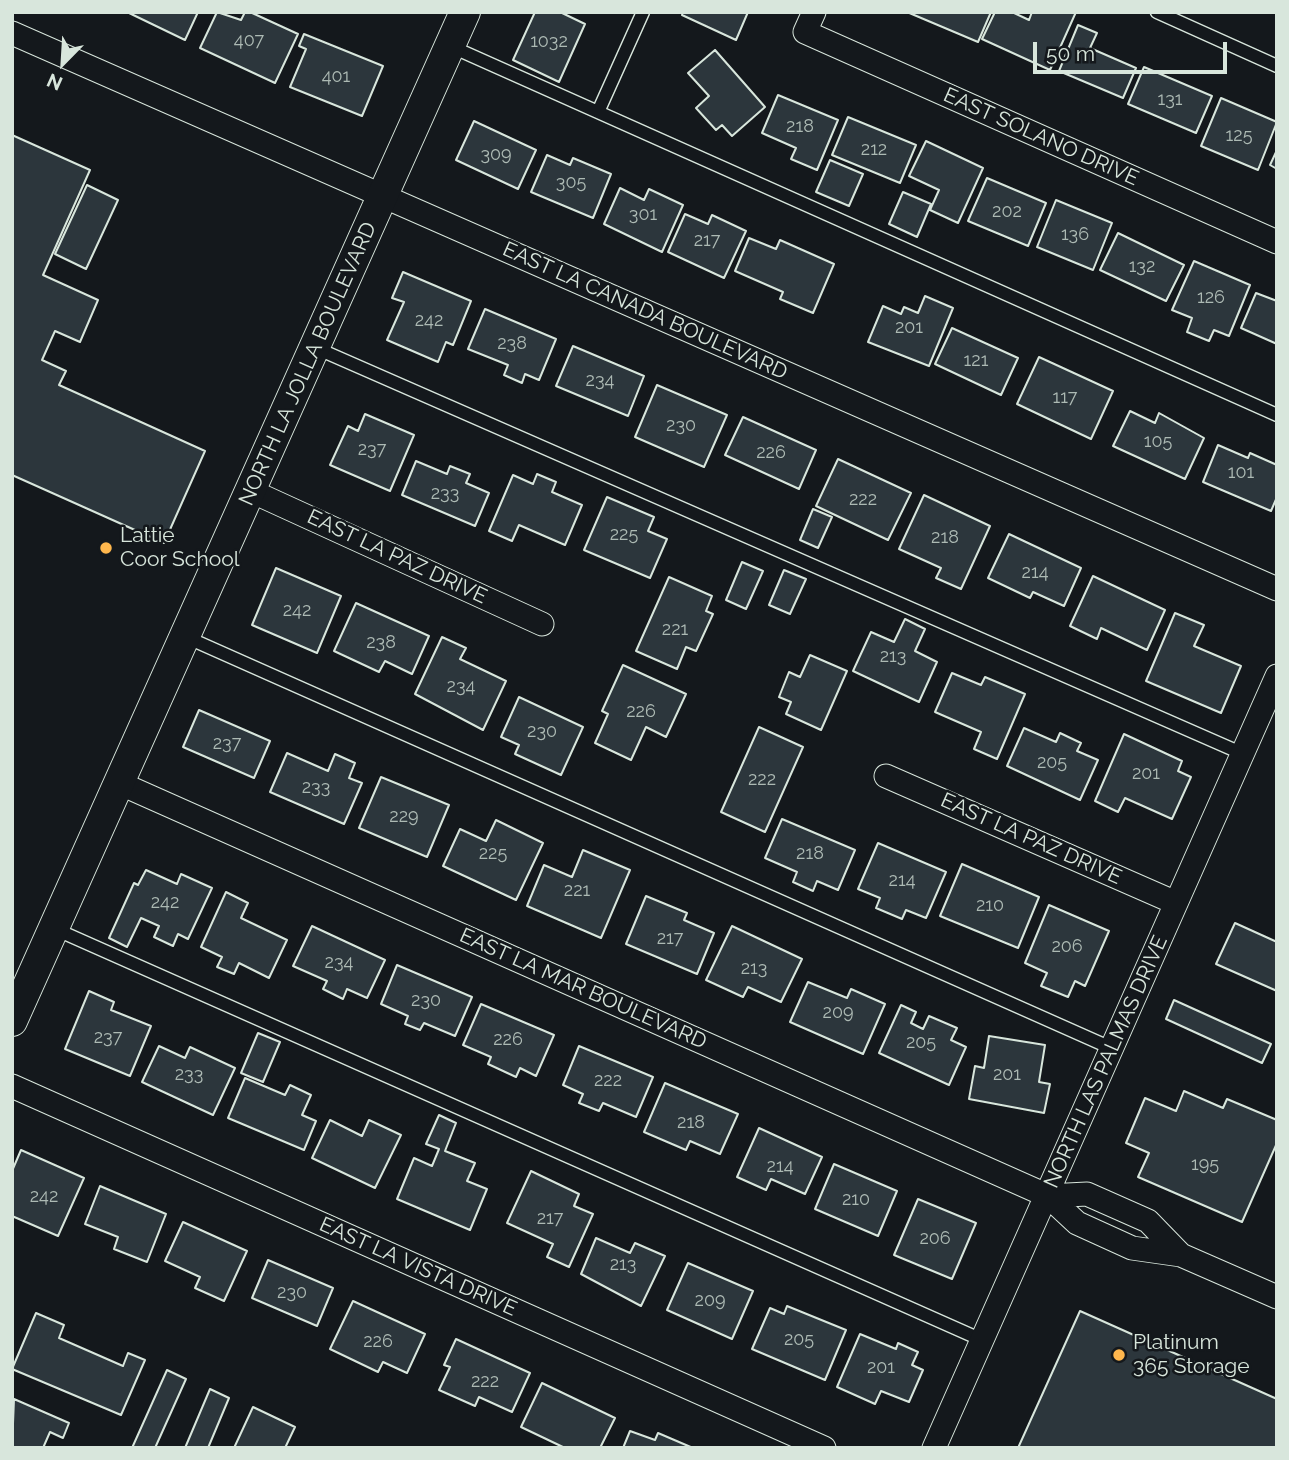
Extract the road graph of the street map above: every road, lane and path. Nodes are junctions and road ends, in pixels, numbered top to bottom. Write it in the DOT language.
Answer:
graph roads {
  1 [pos="465,12"];
  2 [pos="643,12"];
  3 [pos="1157,12"];
  4 [pos="810,22"];
  5 [pos="12,33"];
  6 [pos="450,46"];
  7 [pos="1277,66"];
  8 [pos="598,112"];
  9 [pos="383,195"];
  10 [pos="1277,242"];
  11 [pos="316,348"];
  12 [pos="1277,415"];
  13 [pos="251,491"];
  14 [pos="1277,589"];
  15 [pos="542,624"];
  16 [pos="186,637"];
  17 [pos="1277,676"];
  18 [pos="1241,753"];
  19 [pos="886,776"];
  20 [pos="119,783"];
  21 [pos="1176,902"];
  22 [pos="54,928"];
  23 [pos="12,1021"];
  24 [pos="1111,1048"];
  25 [pos="12,1086"];
  26 [pos="1048,1196"];
  27 [pos="1181,1255"];
  28 [pos="1277,1297"];
  29 [pos="982,1340"];
  30 [pos="824,1448"];
  31 [pos="934,1448"];
  1 -- 6 [label="street, NORTH LA JOLLA BOULEVARD"];
  2 -- 8 [label="lane"];
  3 -- 7 [label="lane"];
  4 -- 10 [label="street, EAST SOLANO DRIVE"];
  5 -- 9 [label="street, EAST LA CANADA BOULEVARD"];
  6 -- 8 [label="lane"];
  6 -- 9 [label="street, NORTH LA JOLLA BOULEVARD"];
  8 -- 12 [label="lane"];
  9 -- 11 [label="street, NORTH LA JOLLA BOULEVARD"];
  9 -- 14 [label="street, EAST LA CANADA BOULEVARD"];
  11 -- 13 [label="street, NORTH LA JOLLA BOULEVARD"];
  11 -- 18 [label="lane"];
  13 -- 15 [label="street, EAST LA PAZ DRIVE"];
  13 -- 16 [label="street, NORTH LA JOLLA BOULEVARD"];
  16 -- 20 [label="street, NORTH LA JOLLA BOULEVARD"];
  16 -- 24 [label="lane"];
  17 -- 18 [label="street, NORTH LAS PALMAS DRIVE"];
  18 -- 21 [label="street, NORTH LAS PALMAS DRIVE"];
  19 -- 21 [label="street, EAST LA PAZ DRIVE"];
  20 -- 22 [label="street, NORTH LA JOLLA BOULEVARD"];
  20 -- 26 [label="street, EAST LA MAR BOULEVARD"];
  21 -- 24 [label="street, NORTH LAS PALMAS DRIVE"];
  22 -- 23 [label="street, NORTH LA JOLLA BOULEVARD"];
  22 -- 29 [label="lane"];
  24 -- 26 [label="street, NORTH LAS PALMAS DRIVE"];
  25 -- 30 [label="street, EAST LA VISTA DRIVE"];
  26 -- 27 [label="street, EAST LA MAR BOULEVARD"];
  26 -- 27 [label="street, EAST LA MAR BOULEVARD"];
  26 -- 29 [label="street, NORTH LAS PALMAS DRIVE"];
  27 -- 28 [label="street, EAST LA MAR BOULEVARD"];
  29 -- 31 [label="street, NORTH LAS PALMAS DRIVE"];
}
